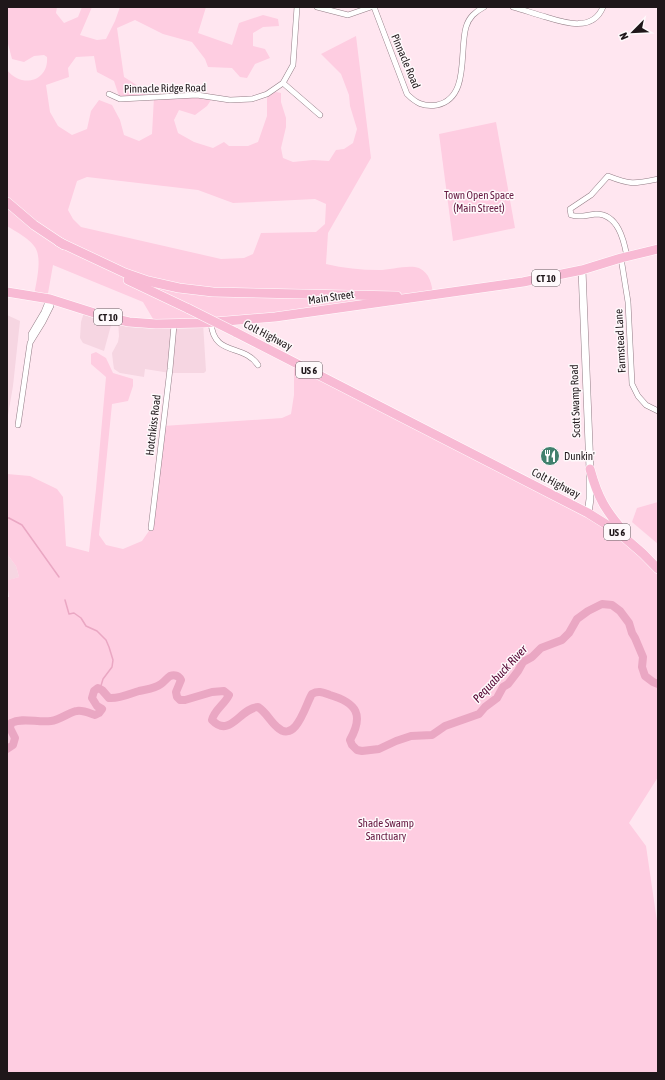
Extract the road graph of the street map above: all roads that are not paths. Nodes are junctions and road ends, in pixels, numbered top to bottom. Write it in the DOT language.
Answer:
graph roads {
  1 [pos="297,7"];
  2 [pos="317,7"];
  3 [pos="372,7"];
  4 [pos="484,7"];
  5 [pos="513,7"];
  6 [pos="603,7"];
  7 [pos="283,82"];
  8 [pos="110,94"];
  9 [pos="320,115"];
  10 [pos="658,179"];
  11 [pos="7,202"];
  12 [pos="59,242"];
  13 [pos="658,249"];
  14 [pos="624,257"];
  15 [pos="582,270"];
  16 [pos="7,292"];
  17 [pos="433,295"];
  18 [pos="50,299"];
  19 [pos="211,323"];
  20 [pos="174,325"];
  21 [pos="258,365"];
  22 [pos="658,411"];
  23 [pos="18,425"];
  24 [pos="590,469"];
  25 [pos="588,513"];
  26 [pos="151,528"];
  27 [pos="644,555"];
  28 [pos="658,569"];
  1 -- 7 [label="street, Pinnacle Ridge Road"];
  2 -- 3 [label="street, Pinnacle Road"];
  3 -- 4 [label="street, Pinnacle Road"];
  5 -- 6 [label="street"];
  7 -- 8 [label="street, Pinnacle Ridge Road"];
  7 -- 9 [label="street"];
  10 -- 14 [label="street, Farmstead Lane"];
  11 -- 12 [label="highway, Colt Highway / US 6"];
  12 -- 17 [label="highway"];
  12 -- 25 [label="highway, Colt Highway / US 6, bridge"];
  13 -- 14 [label="highway, Main Street / CT 10"];
  14 -- 15 [label="highway, Main Street / CT 10"];
  14 -- 22 [label="street, Farmstead Lane"];
  15 -- 17 [label="highway, Main Street / CT 10"];
  15 -- 24 [label="main road, Scott Swamp Road"];
  16 -- 18 [label="highway, Main Street / CT 10"];
  17 -- 19 [label="highway, Main Street / CT 10"];
  18 -- 20 [label="highway, Main Street / CT 10"];
  18 -- 23 [label="street"];
  19 -- 20 [label="highway, Main Street / CT 10"];
  19 -- 21 [label="street"];
  20 -- 26 [label="street, Hotchkiss Road"];
  24 -- 25 [label="main road, Scott Swamp Road"];
  24 -- 27 [label="highway"];
  25 -- 27 [label="highway, US 6"];
  27 -- 28 [label="highway, US 6"];
}
